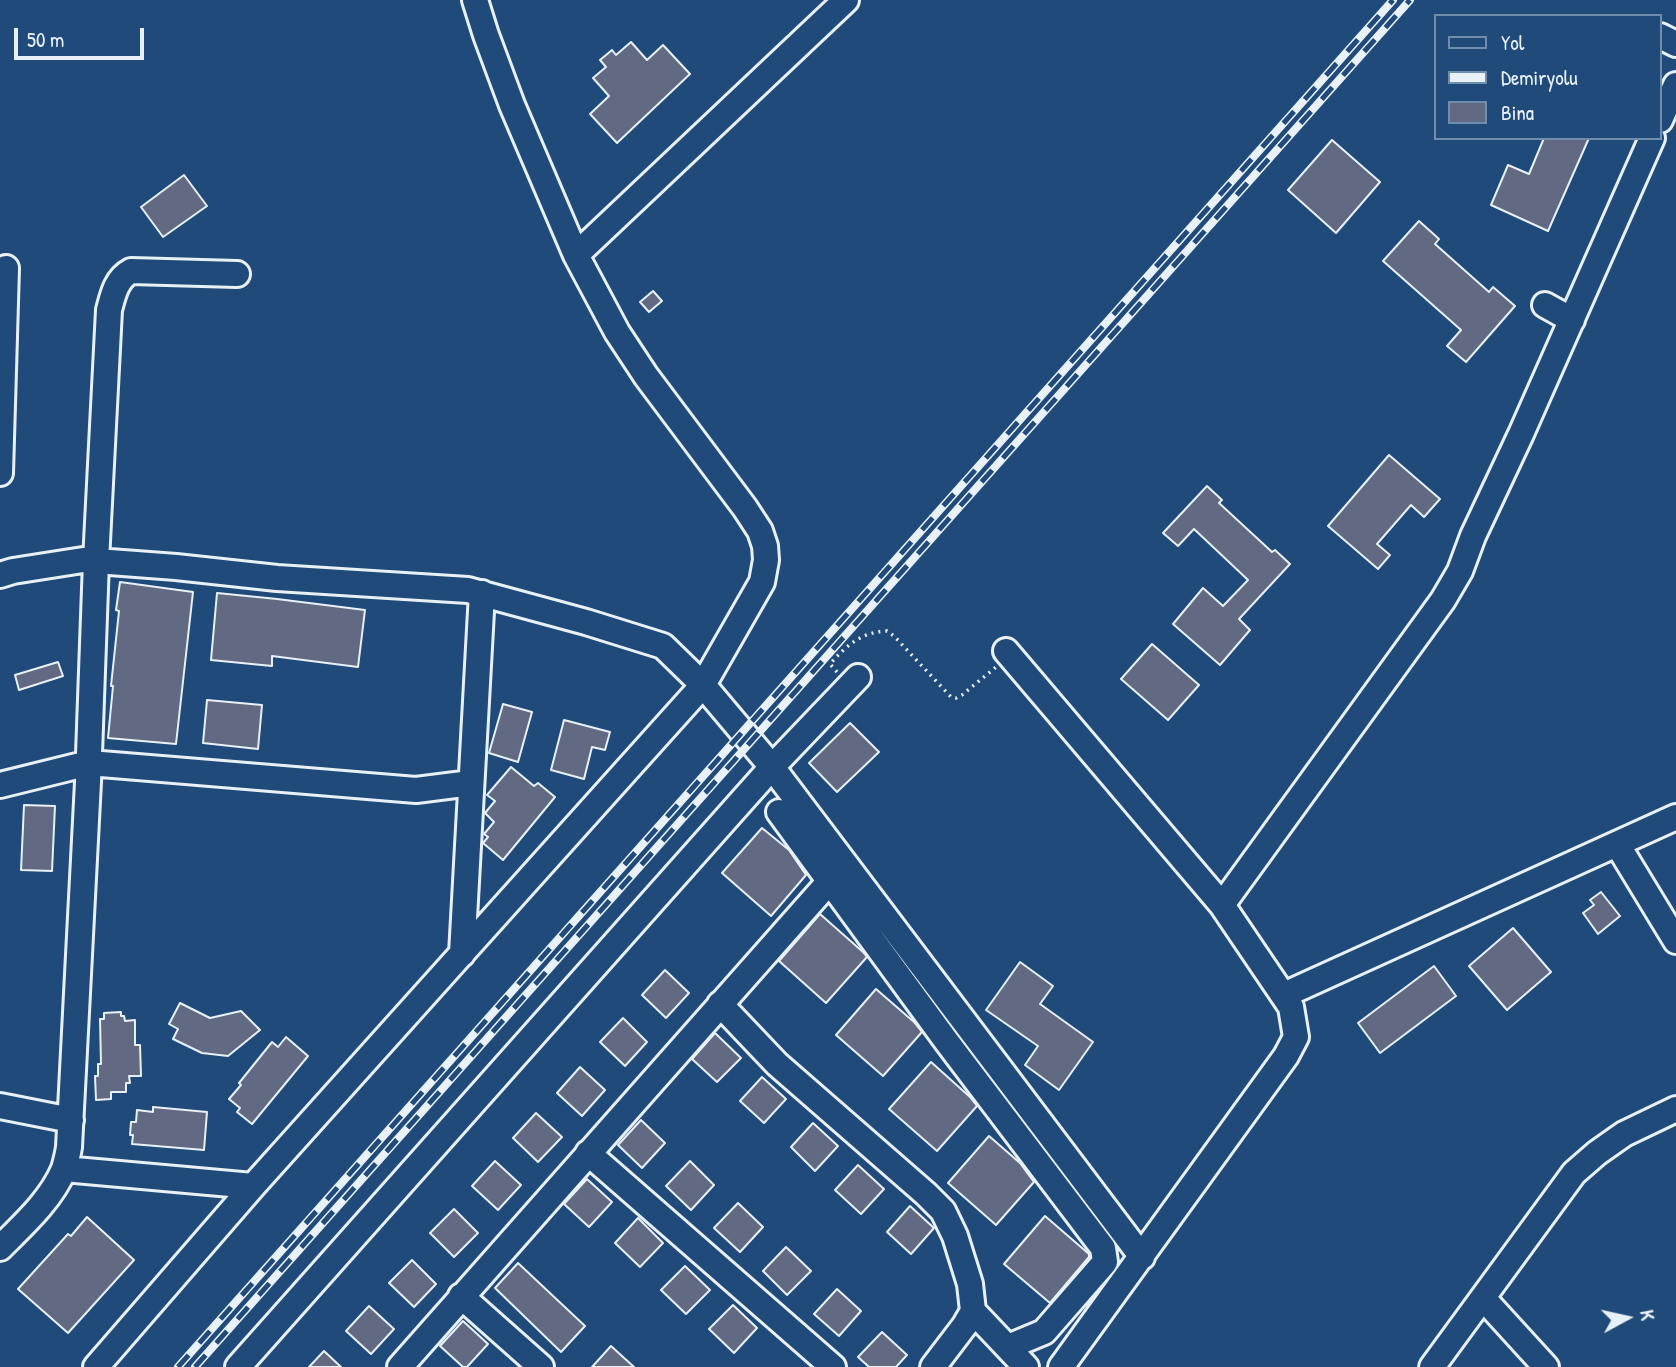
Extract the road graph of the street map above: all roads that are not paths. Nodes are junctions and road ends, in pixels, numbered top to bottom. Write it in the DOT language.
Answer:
graph roads {
  1 [pos="475,0"];
  2 [pos="846,0"];
  3 [pos="1676,85"];
  4 [pos="1662,116"];
  5 [pos="1651,140"];
  6 [pos="576,255"];
  7 [pos="6,268"];
  8 [pos="237,274"];
  9 [pos="1545,304"];
  10 [pos="1572,320"];
  11 [pos="0,473"];
  12 [pos="96,561"];
  13 [pos="0,576"];
  14 [pos="482,593"];
  15 [pos="1002,658"];
  16 [pos="854,682"];
  17 [pos="703,685"];
  18 [pos="89,763"];
  19 [pos="772,766"];
  20 [pos="471,783"];
  21 [pos="0,785"];
  22 [pos="779,812"];
  23 [pos="1676,817"];
  24 [pos="1617,844"];
  25 [pos="829,882"];
  26 [pos="1222,905"];
  27 [pos="1676,941"];
  28 [pos="462,954"];
  29 [pos="1284,995"];
  30 [pos="720,1004"];
  31 [pos="0,1107"];
  32 [pos="1676,1109"];
  33 [pos="71,1120"];
  34 [pos="588,1153"];
  35 [pos="64,1169"];
  36 [pos="253,1186"];
  37 [pos="0,1248"];
  38 [pos="1142,1257"];
  39 [pos="461,1296"];
  40 [pos="1481,1301"];
  41 [pos="973,1311"];
  42 [pos="1007,1347"];
  43 [pos="96,1367"];
  44 [pos="238,1367"];
  45 [pos="400,1367"];
  46 [pos="541,1367"];
  47 [pos="833,1367"];
  48 [pos="933,1367"];
  49 [pos="1026,1367"];
  50 [pos="1060,1367"];
  51 [pos="1432,1367"];
  52 [pos="1546,1367"];
  1 -- 6 [label="street"];
  2 -- 6 [label="street"];
  3 -- 4 [label="street"];
  5 -- 10 [label="street"];
  6 -- 17 [label="street"];
  7 -- 11 [label="street"];
  8 -- 12 [label="street"];
  9 -- 10 [label="street"];
  10 -- 26 [label="street"];
  12 -- 13 [label="street"];
  12 -- 14 [label="street"];
  12 -- 18 [label="street"];
  14 -- 17 [label="street"];
  14 -- 20 [label="street"];
  15 -- 26 [label="street"];
  16 -- 19 [label="street"];
  17 -- 19 [label="street"];
  17 -- 28 [label="street"];
  18 -- 20 [label="street"];
  18 -- 21 [label="street"];
  18 -- 33 [label="street"];
  19 -- 38 [label="street"];
  19 -- 44 [label="street"];
  20 -- 28 [label="street"];
  22 -- 25 [label="street"];
  23 -- 24 [label="street"];
  24 -- 27 [label="street"];
  24 -- 29 [label="street"];
  25 -- 30 [label="street"];
  25 -- 42 [label="street"];
  26 -- 29 [label="street"];
  28 -- 36 [label="street"];
  29 -- 38 [label="street"];
  30 -- 34 [label="street"];
  30 -- 41 [label="street"];
  31 -- 33 [label="street"];
  32 -- 40 [label="street"];
  33 -- 35 [label="street"];
  34 -- 39 [label="street"];
  34 -- 47 [label="street"];
  35 -- 36 [label="street"];
  35 -- 37 [label="street"];
  36 -- 43 [label="street"];
  38 -- 50 [label="street"];
  39 -- 45 [label="street"];
  39 -- 46 [label="street"];
  40 -- 51 [label="street"];
  40 -- 52 [label="street"];
  41 -- 42 [label="street"];
  41 -- 48 [label="street"];
  42 -- 49 [label="street"];
}
